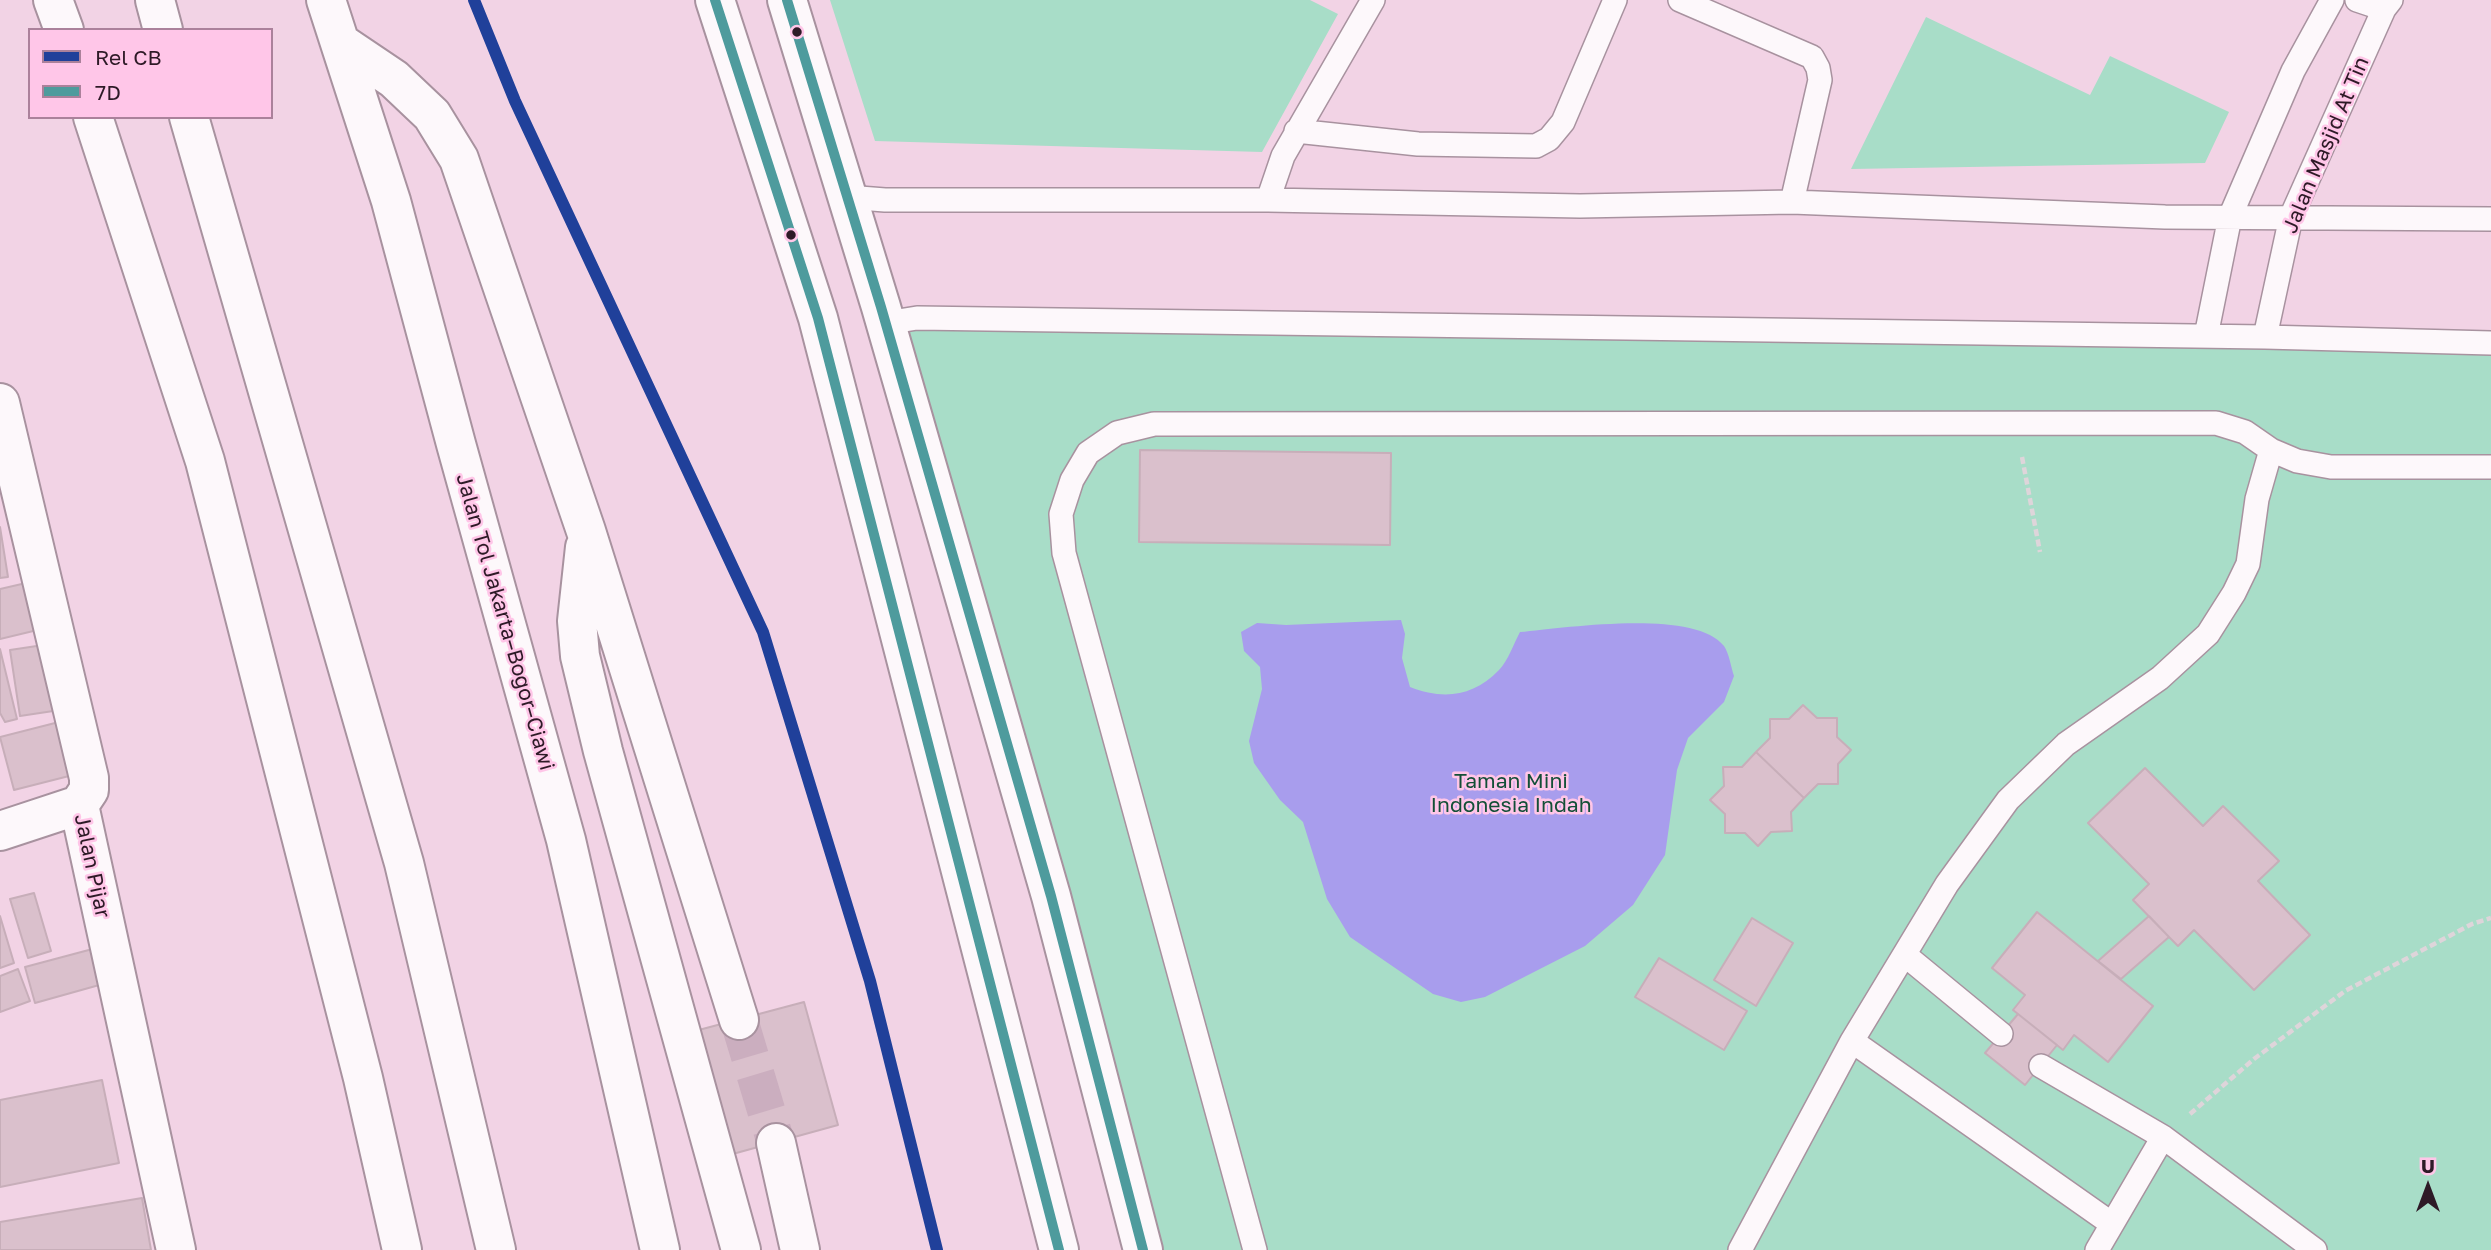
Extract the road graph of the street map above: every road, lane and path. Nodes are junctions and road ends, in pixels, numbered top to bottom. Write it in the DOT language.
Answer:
graph roads {
  1 [pos="53,0"];
  2 [pos="155,0"];
  3 [pos="326,0"];
  4 [pos="715,0"];
  5 [pos="787,0"];
  6 [pos="1373,0"];
  7 [pos="1615,0"];
  8 [pos="1680,0"];
  9 [pos="2332,0"];
  10 [pos="2357,0"];
  11 [pos="2388,4"];
  12 [pos="63,28"];
  13 [pos="162,28"];
  14 [pos="342,44"];
  15 [pos="94,119"];
  16 [pos="190,119"];
  17 [pos="1296,131"];
  18 [pos="847,197"];
  19 [pos="1268,200"];
  20 [pos="1792,202"];
  21 [pos="2230,216"];
  22 [pos="2291,216"];
  23 [pos="2491,219"];
  24 [pos="886,323"];
  25 [pos="2206,336"];
  26 [pos="2265,337"];
  27 [pos="2491,343"];
  28 [pos="0,403"];
  29 [pos="2271,450"];
  30 [pos="2491,467"];
  31 [pos="2026,477"];
  32 [pos="586,531"];
  33 [pos="2040,552"];
  34 [pos="79,805"];
  35 [pos="0,831"];
  36 [pos="2491,918"];
  37 [pos="1905,955"];
  38 [pos="739,1020"];
  39 [pos="2001,1034"];
  40 [pos="1852,1041"];
  41 [pos="2041,1066"];
  42 [pos="2163,1138"];
  43 [pos="776,1143"];
  44 [pos="2112,1224"];
  45 [pos="176,1250"];
  46 [pos="402,1250"];
  47 [pos="496,1250"];
  48 [pos="660,1250"];
  49 [pos="741,1250"];
  50 [pos="800,1250"];
  51 [pos="1059,1250"];
  52 [pos="1143,1250"];
  53 [pos="1255,1250"];
  54 [pos="1740,1250"];
  55 [pos="2097,1250"];
  56 [pos="2315,1250"];
  1 -- 12 [label="main road"];
  2 -- 13 [label="main road"];
  3 -- 14 [label="main road, Jalan Tol Jakarta–Bogor–Ciawi"];
  4 -- 51 [label="main road"];
  5 -- 18 [label="main road"];
  6 -- 17 [label="lane"];
  7 -- 17 [label="lane"];
  8 -- 20 [label="lane"];
  9 -- 21 [label="lane"];
  10 -- 11 [label="lane"];
  11 -- 22 [label="lane, Jalan Masjid At Tin"];
  14 -- 32 [label="main road"];
  14 -- 48 [label="main road, Jalan Tol Jakarta–Bogor–Ciawi"];
  15 -- 46 [label="main road"];
  16 -- 47 [label="main road"];
  17 -- 19 [label="lane"];
  18 -- 19 [label="lane"];
  18 -- 24 [label="main road"];
  19 -- 20 [label="lane"];
  20 -- 21 [label="lane"];
  21 -- 22 [label="lane"];
  21 -- 25 [label="lane"];
  22 -- 23 [label="lane"];
  22 -- 26 [label="lane, Jalan Masjid At Tin"];
  24 -- 25 [label="lane"];
  24 -- 52 [label="main road"];
  25 -- 26 [label="lane"];
  26 -- 27 [label="lane"];
  28 -- 34 [label="main road, Jalan Pijar"];
  29 -- 30 [label="lane"];
  29 -- 37 [label="lane"];
  29 -- 53 [label="lane"];
  31 -- 33 [label="path"];
  32 -- 38 [label="main road"];
  32 -- 49 [label="main road"];
  34 -- 35 [label="main road"];
  34 -- 45 [label="main road, Jalan Pijar"];
  36 -- 42 [label="path"];
  37 -- 39 [label="lane"];
  37 -- 40 [label="lane"];
  40 -- 44 [label="lane"];
  40 -- 54 [label="lane"];
  41 -- 42 [label="lane"];
  42 -- 44 [label="lane"];
  42 -- 56 [label="lane"];
  43 -- 50 [label="main road"];
  44 -- 55 [label="lane"];
}
